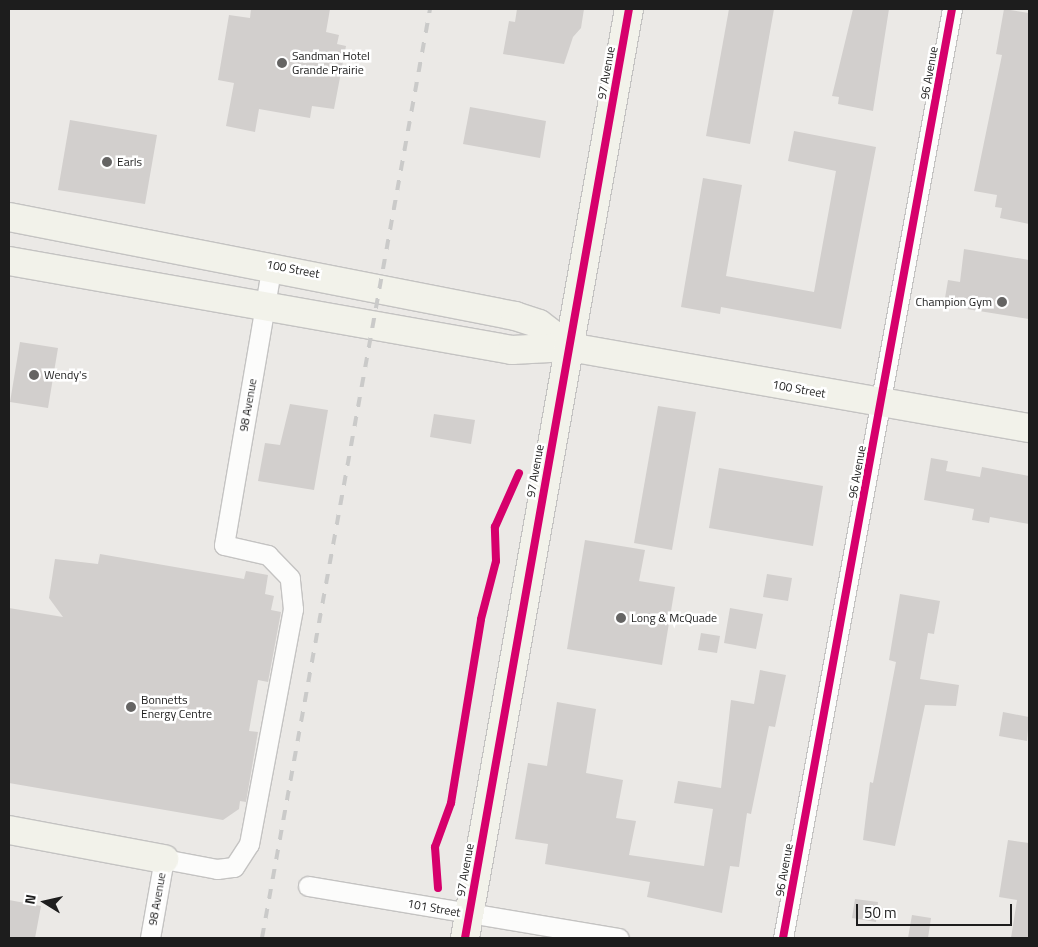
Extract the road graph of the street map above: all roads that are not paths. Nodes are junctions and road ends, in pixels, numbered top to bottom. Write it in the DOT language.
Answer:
graph roads {
  1 [pos="629,9"];
  2 [pos="952,9"];
  3 [pos="9,199"];
  4 [pos="19,220"];
  5 [pos="9,261"];
  6 [pos="272,265"];
  7 [pos="265,304"];
  8 [pos="568,347"];
  9 [pos="881,403"];
  10 [pos="1029,428"];
  11 [pos="9,830"];
  12 [pos="164,859"];
  13 [pos="308,886"];
  14 [pos="467,926"];
  15 [pos="150,938"];
  16 [pos="619,938"];
  17 [pos="783,938"];
  1 -- 8 [label="main road, 97 Avenue"];
  2 -- 9 [label="street, 96 Avenue"];
  3 -- 4 [label="main road"];
  4 -- 6 [label="main road, 100 Street"];
  5 -- 7 [label="main road, 100 Street"];
  6 -- 7 [label="street, 98 Avenue"];
  6 -- 8 [label="main road, 100 Street"];
  7 -- 8 [label="main road, 100 Street"];
  7 -- 12 [label="street, 98 Avenue"];
  8 -- 9 [label="main road, 100 Street"];
  8 -- 14 [label="main road, 97 Avenue"];
  9 -- 10 [label="main road, 100 Street"];
  9 -- 17 [label="street, 96 Avenue"];
  11 -- 12 [label="main road"];
  12 -- 15 [label="street, 98 Avenue"];
  13 -- 14 [label="street, 101 Street"];
  14 -- 16 [label="street, 101 Street"];
}
